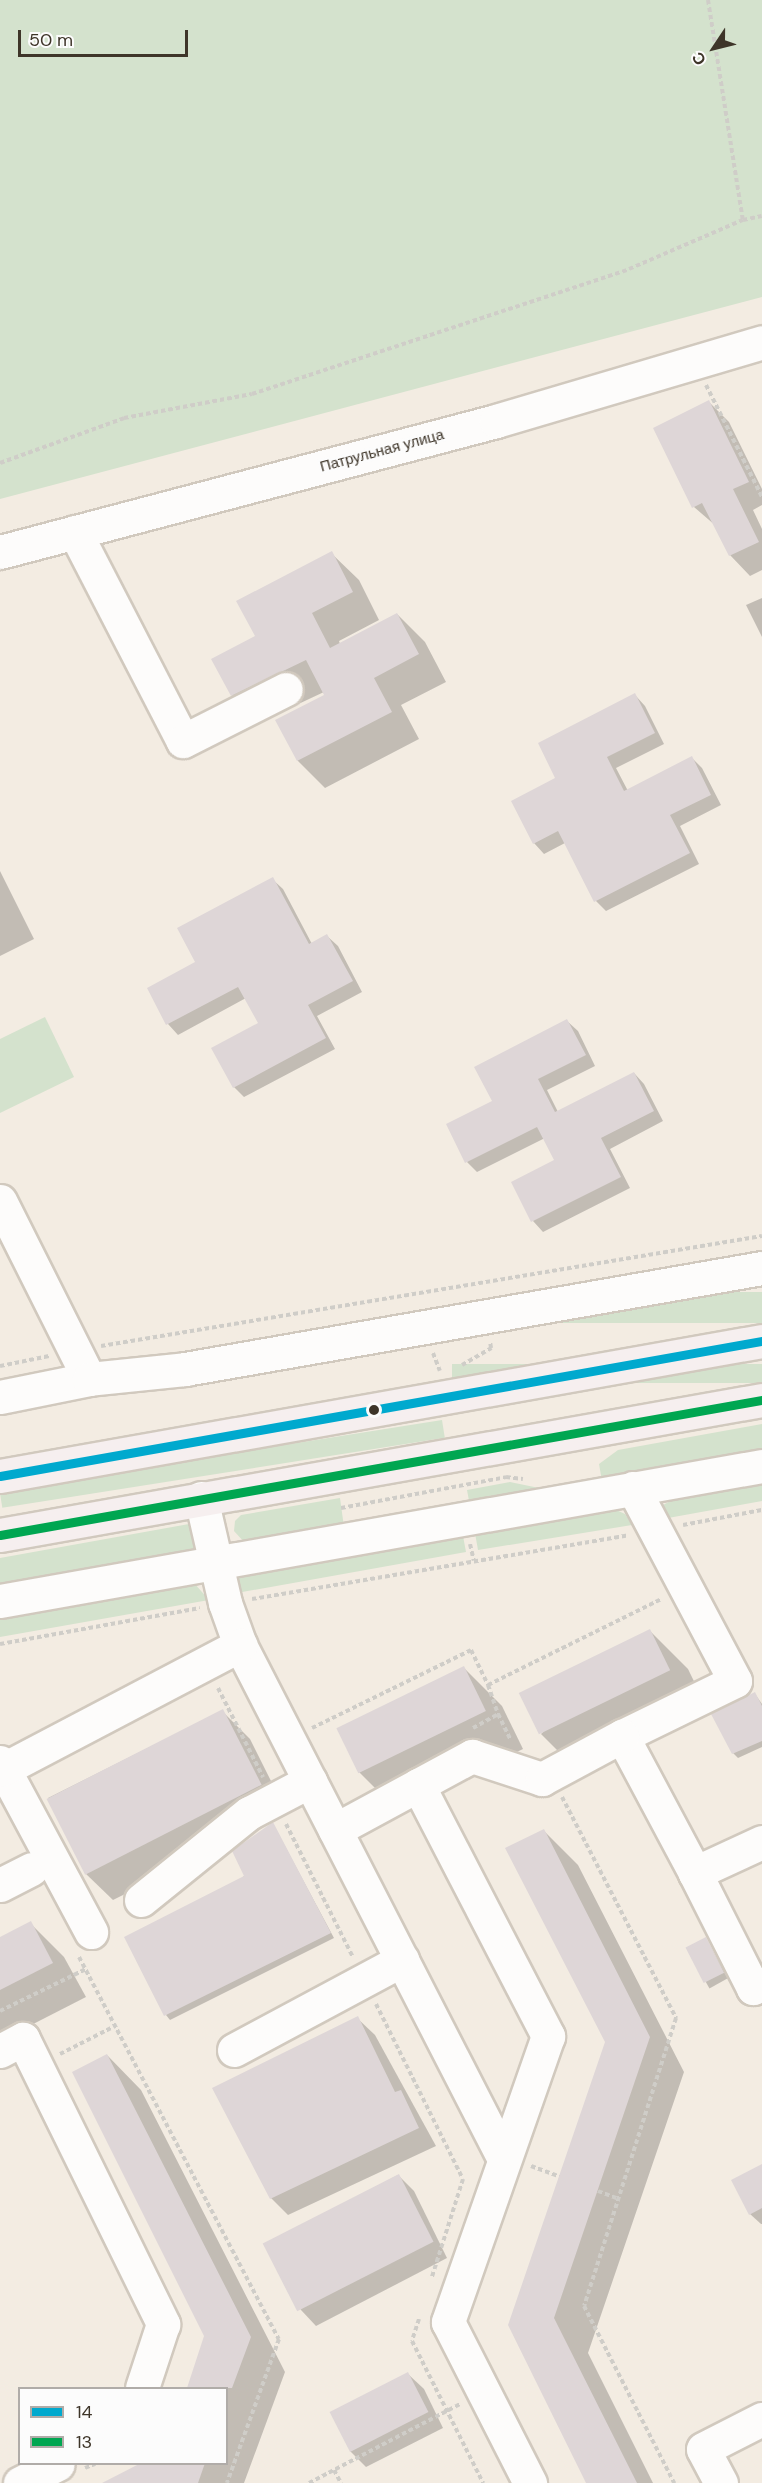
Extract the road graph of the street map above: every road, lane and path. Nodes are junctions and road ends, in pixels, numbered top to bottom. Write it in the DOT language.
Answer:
graph roads {
  1 [pos="708,0"];
  2 [pos="762,216"];
  3 [pos="743,219"];
  4 [pos="762,342"];
  5 [pos="699,361"];
  6 [pos="0,463"];
  7 [pos="762,497"];
  8 [pos="75,532"];
  9 [pos="0,552"];
  10 [pos="286,689"];
  11 [pos="0,1201"];
  12 [pos="762,1236"];
  13 [pos="762,1268"];
  14 [pos="762,1341"];
  15 [pos="75,1351"];
  16 [pos="0,1366"];
  17 [pos="89,1379"];
  18 [pos="0,1397"];
  19 [pos="762,1401"];
  20 [pos="762,1466"];
  21 [pos="0,1476"];
  22 [pos="459,1484"];
  23 [pos="633,1488"];
  24 [pos="201,1498"];
  25 [pos="341,1508"];
  26 [pos="762,1510"];
  27 [pos="653,1531"];
  28 [pos="0,1535"];
  29 [pos="216,1561"];
  30 [pos="0,1601"];
  31 [pos="225,1603"];
  32 [pos="670,1608"];
  33 [pos="0,1644"];
  34 [pos="240,1644"];
  35 [pos="204,1663"];
  36 [pos="488,1685"];
  37 [pos="498,1714"];
  38 [pos="469,1730"];
  39 [pos="300,1734"];
  40 [pos="622,1736"];
  41 [pos="512,1743"];
  42 [pos="2,1765"];
  43 [pos="550,1774"];
  44 [pos="310,1781"];
  45 [pos="418,1785"];
  46 [pos="274,1800"];
  47 [pos="335,1830"];
  48 [pos="762,1842"];
  49 [pos="32,1869"];
  50 [pos="694,1873"];
  51 [pos="0,1885"];
  52 [pos="141,1900"];
  53 [pos="83,1940"];
  54 [pos="402,1960"];
  55 [pos="86,1969"];
  56 [pos="364,1980"];
  57 [pos="762,1984"];
  58 [pos="0,2011"];
  59 [pos="115,2026"];
  60 [pos="234,2050"];
  61 [pos="0,2051"];
  62 [pos="53,2057"];
  63 [pos="513,2161"];
  64 [pos="559,2176"];
  65 [pos="598,2191"];
  66 [pos="619,2199"];
  67 [pos="430,2283"];
  68 [pos="420,2314"];
  69 [pos="142,2387"];
  70 [pos="483,2392"];
  71 [pos="447,2411"];
  72 [pos="762,2419"];
  73 [pos="54,2465"];
  74 [pos="334,2470"];
  75 [pos="20,2483"];
  76 [pos="227,2483"];
  77 [pos="309,2483"];
  78 [pos="341,2483"];
  79 [pos="483,2483"];
  80 [pos="530,2483"];
  81 [pos="674,2483"];
  82 [pos="721,2483"];
  1 -- 3 [label="path"];
  2 -- 3 [label="path"];
  3 -- 6 [label="path"];
  4 -- 5 [label="street, Патрульная улица"];
  5 -- 7 [label="path"];
  5 -- 8 [label="street, Патрульная улица"];
  8 -- 9 [label="street, Патрульная улица"];
  8 -- 10 [label="street"];
  11 -- 15 [label="street"];
  12 -- 15 [label="path"];
  13 -- 17 [label="street"];
  14 -- 21 [label="main road"];
  15 -- 16 [label="path"];
  15 -- 17 [label="street"];
  17 -- 18 [label="street"];
  19 -- 24 [label="main road"];
  20 -- 23 [label="street"];
  22 -- 25 [label="path"];
  23 -- 27 [label="street"];
  23 -- 29 [label="street"];
  24 -- 28 [label="main road"];
  24 -- 29 [label="street"];
  26 -- 27 [label="path"];
  27 -- 31 [label="path"];
  27 -- 40 [label="street"];
  29 -- 30 [label="street"];
  29 -- 31 [label="street"];
  31 -- 33 [label="path"];
  31 -- 34 [label="street"];
  32 -- 36 [label="path"];
  34 -- 35 [label="street"];
  34 -- 44 [label="street"];
  35 -- 42 [label="street"];
  35 -- 46 [label="path"];
  36 -- 37 [label="path"];
  36 -- 39 [label="path"];
  37 -- 38 [label="path"];
  37 -- 41 [label="path"];
  40 -- 43 [label="street"];
  40 -- 50 [label="street"];
  42 -- 53 [label="street"];
  43 -- 45 [label="street"];
  43 -- 66 [label="path"];
  44 -- 46 [label="street"];
  44 -- 47 [label="street"];
  45 -- 47 [label="street"];
  45 -- 63 [label="street"];
  46 -- 52 [label="street"];
  46 -- 56 [label="path"];
  47 -- 54 [label="street"];
  48 -- 50 [label="street"];
  49 -- 51 [label="street"];
  50 -- 57 [label="street"];
  53 -- 55 [label="path"];
  54 -- 56 [label="street"];
  54 -- 63 [label="street"];
  55 -- 58 [label="path"];
  55 -- 59 [label="path"];
  56 -- 60 [label="street"];
  56 -- 67 [label="path"];
  59 -- 62 [label="path"];
  59 -- 76 [label="path"];
  61 -- 69 [label="street"];
  63 -- 64 [label="path"];
  63 -- 70 [label="street"];
  65 -- 66 [label="path"];
  66 -- 81 [label="path"];
  68 -- 71 [label="path"];
  70 -- 71 [label="path"];
  70 -- 80 [label="street"];
  71 -- 74 [label="path"];
  71 -- 79 [label="path"];
  72 -- 82 [label="street"];
  73 -- 75 [label="street"];
  74 -- 77 [label="path"];
  74 -- 78 [label="path"];
}
